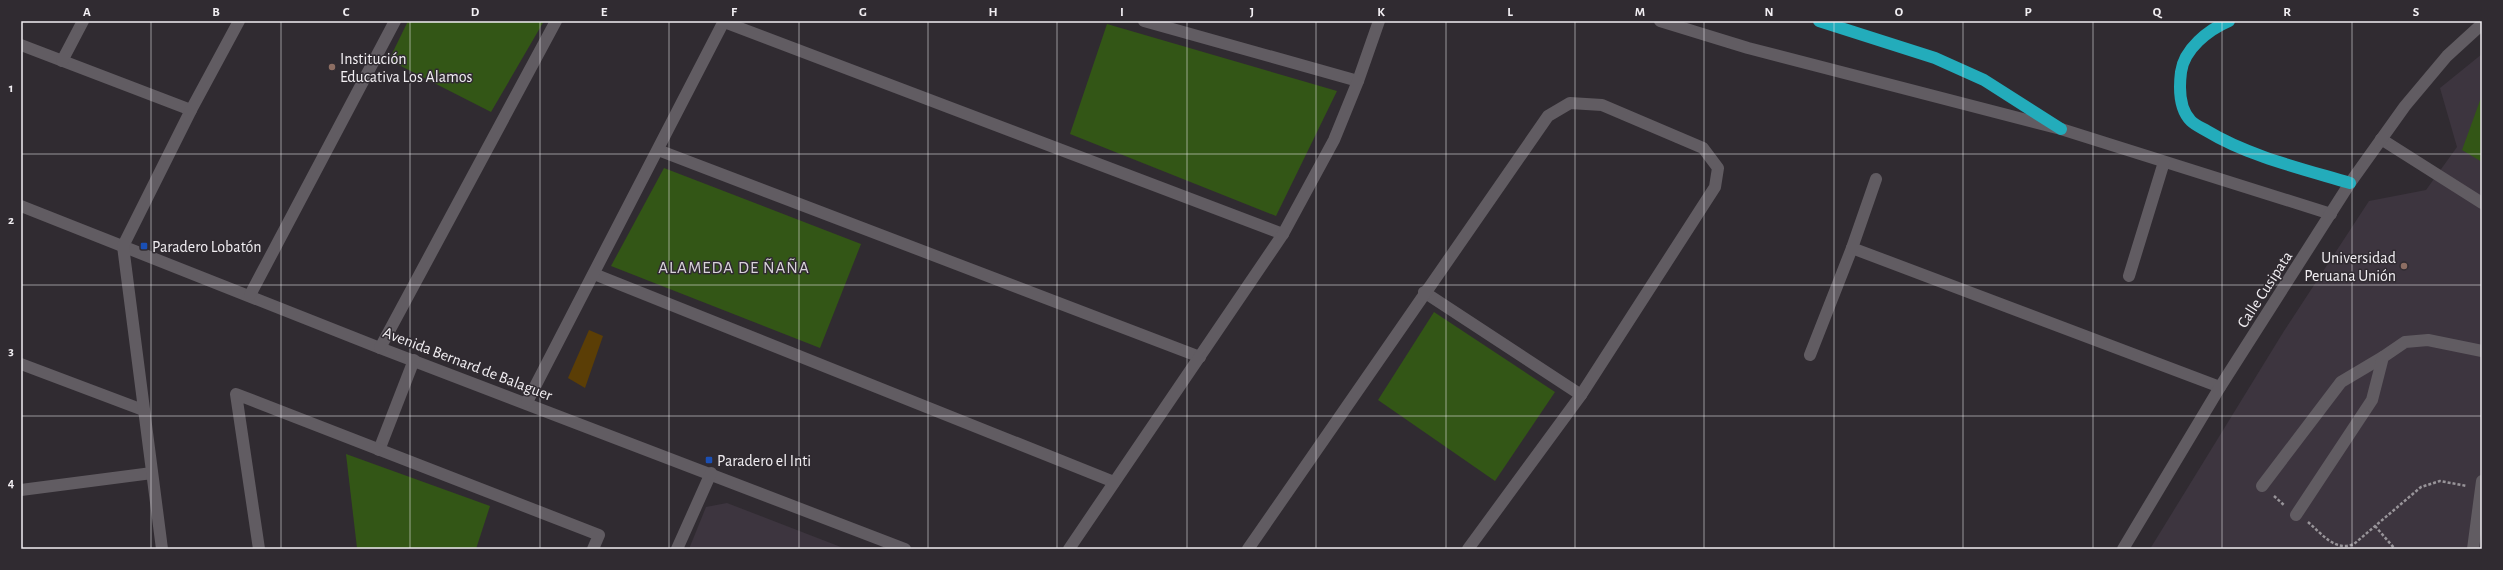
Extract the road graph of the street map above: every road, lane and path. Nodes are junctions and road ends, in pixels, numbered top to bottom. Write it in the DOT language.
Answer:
graph roads {
  1 [pos="83,21"];
  2 [pos="239,21"];
  3 [pos="395,21"];
  4 [pos="556,21"];
  5 [pos="724,21"];
  6 [pos="1144,21"];
  7 [pos="1379,21"];
  8 [pos="1660,21"];
  9 [pos="1819,21"];
  10 [pos="2229,21"];
  11 [pos="2482,24"];
  12 [pos="21,45"];
  13 [pos="62,61"];
  14 [pos="1358,81"];
  15 [pos="191,110"];
  16 [pos="2061,129"];
  17 [pos="2381,139"];
  18 [pos="658,150"];
  19 [pos="2164,162"];
  20 [pos="1876,179"];
  21 [pos="2350,183"];
  22 [pos="2482,203"];
  23 [pos="21,206"];
  24 [pos="2331,214"];
  25 [pos="1283,234"];
  26 [pos="123,246"];
  27 [pos="1852,248"];
  28 [pos="594,274"];
  29 [pos="2129,276"];
  30 [pos="1424,292"];
  31 [pos="250,295"];
  32 [pos="380,348"];
  33 [pos="2482,351"];
  34 [pos="1810,355"];
  35 [pos="1200,357"];
  36 [pos="2384,357"];
  37 [pos="414,360"];
  38 [pos="21,364"];
  39 [pos="2220,387"];
  40 [pos="1581,395"];
  41 [pos="528,402"];
  42 [pos="143,410"];
  43 [pos="379,450"];
  44 [pos="152,473"];
  45 [pos="711,473"];
  46 [pos="1114,482"];
  47 [pos="2482,485"];
  48 [pos="2262,486"];
  49 [pos="21,490"];
  50 [pos="2296,515"];
  51 [pos="2375,526"];
  52 [pos="162,549"];
  53 [pos="259,549"];
  54 [pos="593,549"];
  55 [pos="677,549"];
  56 [pos="905,549"];
  57 [pos="1069,549"];
  58 [pos="1248,549"];
  59 [pos="1468,549"];
  60 [pos="2123,549"];
  61 [pos="2395,549"];
  62 [pos="2473,549"];
  1 -- 13 [label="street"];
  2 -- 15 [label="street"];
  3 -- 31 [label="street"];
  4 -- 32 [label="street"];
  5 -- 18 [label="street"];
  5 -- 25 [label="street"];
  6 -- 14 [label="street"];
  7 -- 14 [label="street"];
  8 -- 16 [label="street"];
  9 -- 16 [label="highway"];
  10 -- 21 [label="highway"];
  11 -- 17 [label="street, Calle Cusipata"];
  12 -- 13 [label="street"];
  13 -- 15 [label="street"];
  14 -- 25 [label="street"];
  15 -- 26 [label="street"];
  16 -- 19 [label="street"];
  17 -- 21 [label="street, Calle Cusipata"];
  17 -- 22 [label="street"];
  18 -- 28 [label="street"];
  18 -- 35 [label="street"];
  19 -- 24 [label="street"];
  19 -- 29 [label="street"];
  20 -- 27 [label="street"];
  21 -- 24 [label="street, Calle Cusipata"];
  23 -- 26 [label="street, Avenida Bernard de Balaguer"];
  24 -- 39 [label="street, Calle Cusipata"];
  25 -- 35 [label="street"];
  26 -- 31 [label="street, Avenida Bernard de Balaguer"];
  26 -- 42 [label="street"];
  27 -- 34 [label="street"];
  27 -- 39 [label="street"];
  28 -- 41 [label="street"];
  28 -- 46 [label="street"];
  30 -- 40 [label="street"];
  30 -- 40 [label="street"];
  30 -- 58 [label="street"];
  31 -- 32 [label="street, Avenida Bernard de Balaguer"];
  32 -- 37 [label="street, Avenida Bernard de Balaguer"];
  33 -- 36 [label="street"];
  35 -- 46 [label="street"];
  36 -- 48 [label="street"];
  36 -- 50 [label="street"];
  37 -- 41 [label="street, Avenida Bernard de Balaguer"];
  37 -- 43 [label="street"];
  38 -- 42 [label="street"];
  39 -- 60 [label="street, Calle Cusipata"];
  40 -- 59 [label="street"];
  41 -- 45 [label="street, Avenida Bernard de Balaguer"];
  42 -- 44 [label="street"];
  43 -- 53 [label="street"];
  43 -- 54 [label="street"];
  44 -- 49 [label="street"];
  44 -- 52 [label="street"];
  45 -- 55 [label="street"];
  45 -- 56 [label="street, Avenida Bernard de Balaguer"];
  46 -- 57 [label="street"];
  47 -- 51 [label="path"];
  47 -- 62 [label="street"];
  48 -- 50 [label="path"];
  50 -- 51 [label="path"];
  51 -- 61 [label="path"];
}
